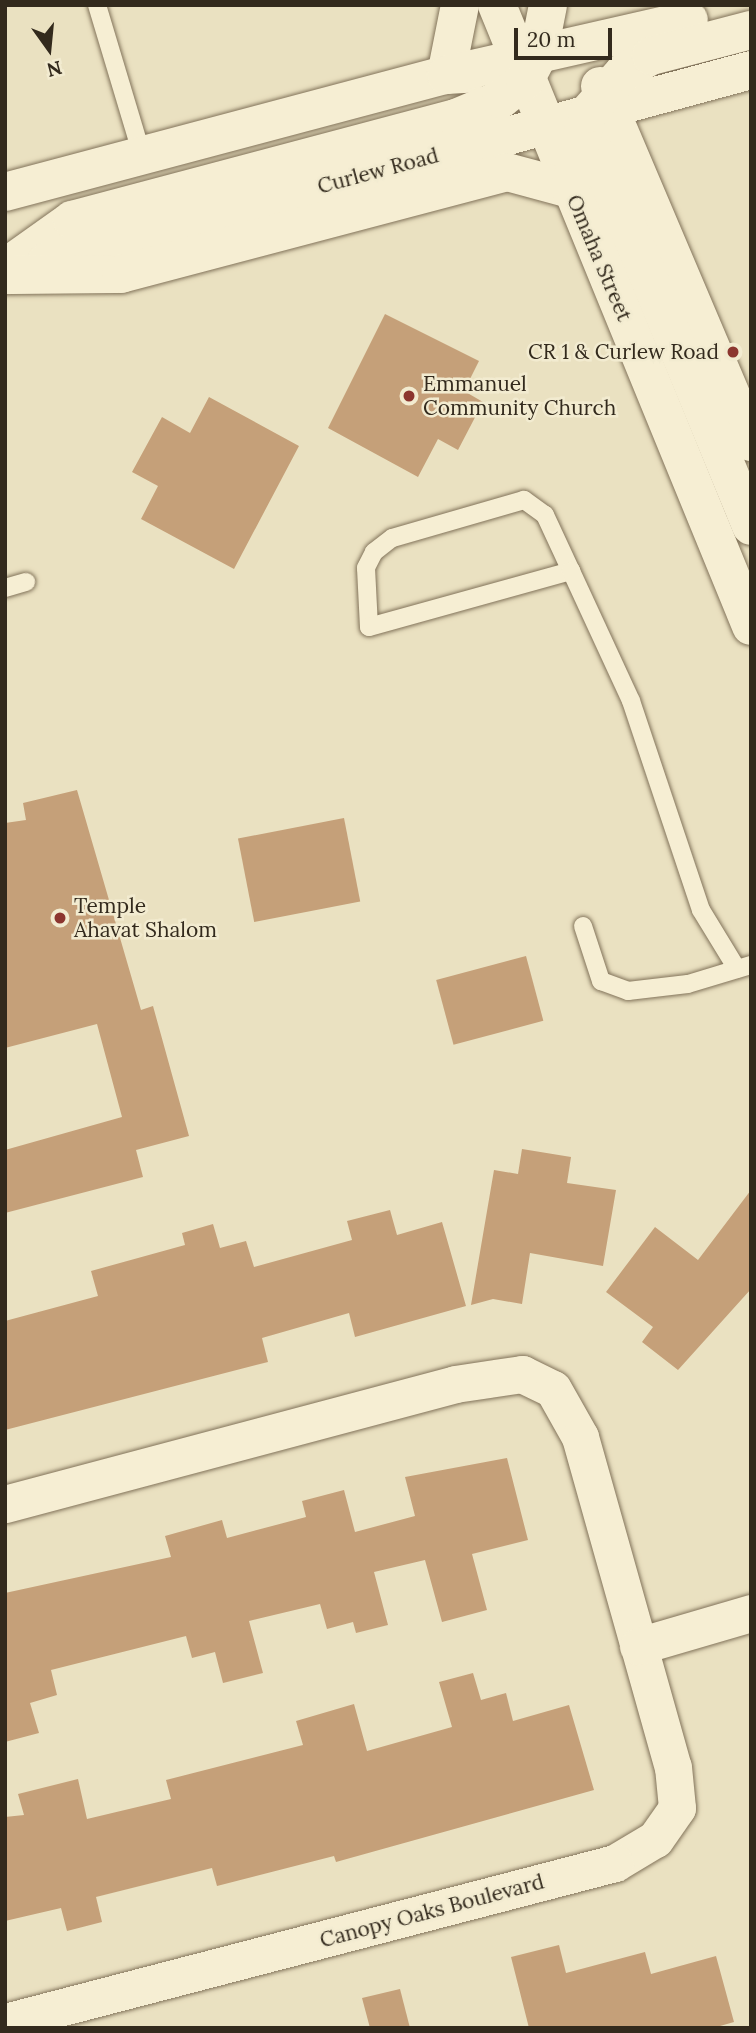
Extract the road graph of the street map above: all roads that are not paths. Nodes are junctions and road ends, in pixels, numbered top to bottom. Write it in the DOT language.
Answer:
graph roads {
  1 [pos="97,5"];
  2 [pos="460,5"];
  3 [pos="496,5"];
  4 [pos="523,5"];
  5 [pos="745,5"];
  6 [pos="751,30"];
  7 [pos="751,70"];
  8 [pos="568,74"];
  9 [pos="446,75"];
  10 [pos="142,155"];
  11 [pos="570,189"];
  12 [pos="5,191"];
  13 [pos="5,271"];
  14 [pos="751,442"];
  15 [pos="751,526"];
  16 [pos="571,571"];
  17 [pos="26,582"];
  18 [pos="5,588"];
  19 [pos="751,626"];
  20 [pos="583,926"];
  21 [pos="744,967"];
  22 [pos="5,1504"];
  23 [pos="751,1613"];
  24 [pos="638,1646"];
  25 [pos="5,2022"];
  1 -- 10 [label="lane"];
  2 -- 9 [label="main road"];
  3 -- 8 [label="main road, Omaha Street"];
  4 -- 8 [label="main road"];
  5 -- 8 [label="main road, Curlew Road"];
  6 -- 8 [label="main road"];
  7 -- 8 [label="main road, Curlew Road"];
  8 -- 9 [label="main road, Curlew Road"];
  8 -- 11 [label="main road, Omaha Street"];
  8 -- 13 [label="main road, Curlew Road"];
  8 -- 13 [label="main road"];
  8 -- 14 [label="main road, Omaha Street"];
  8 -- 15 [label="main road"];
  9 -- 10 [label="main road, Curlew Road"];
  10 -- 12 [label="main road, Curlew Road"];
  11 -- 13 [label="main road"];
  11 -- 19 [label="main road, Omaha Street"];
  16 -- 16 [label="lane"];
  16 -- 21 [label="lane"];
  17 -- 18 [label="lane"];
  20 -- 21 [label="lane"];
  22 -- 24 [label="street, Canopy Oaks Boulevard"];
  23 -- 24 [label="street"];
  24 -- 25 [label="street, Canopy Oaks Boulevard"];
}
